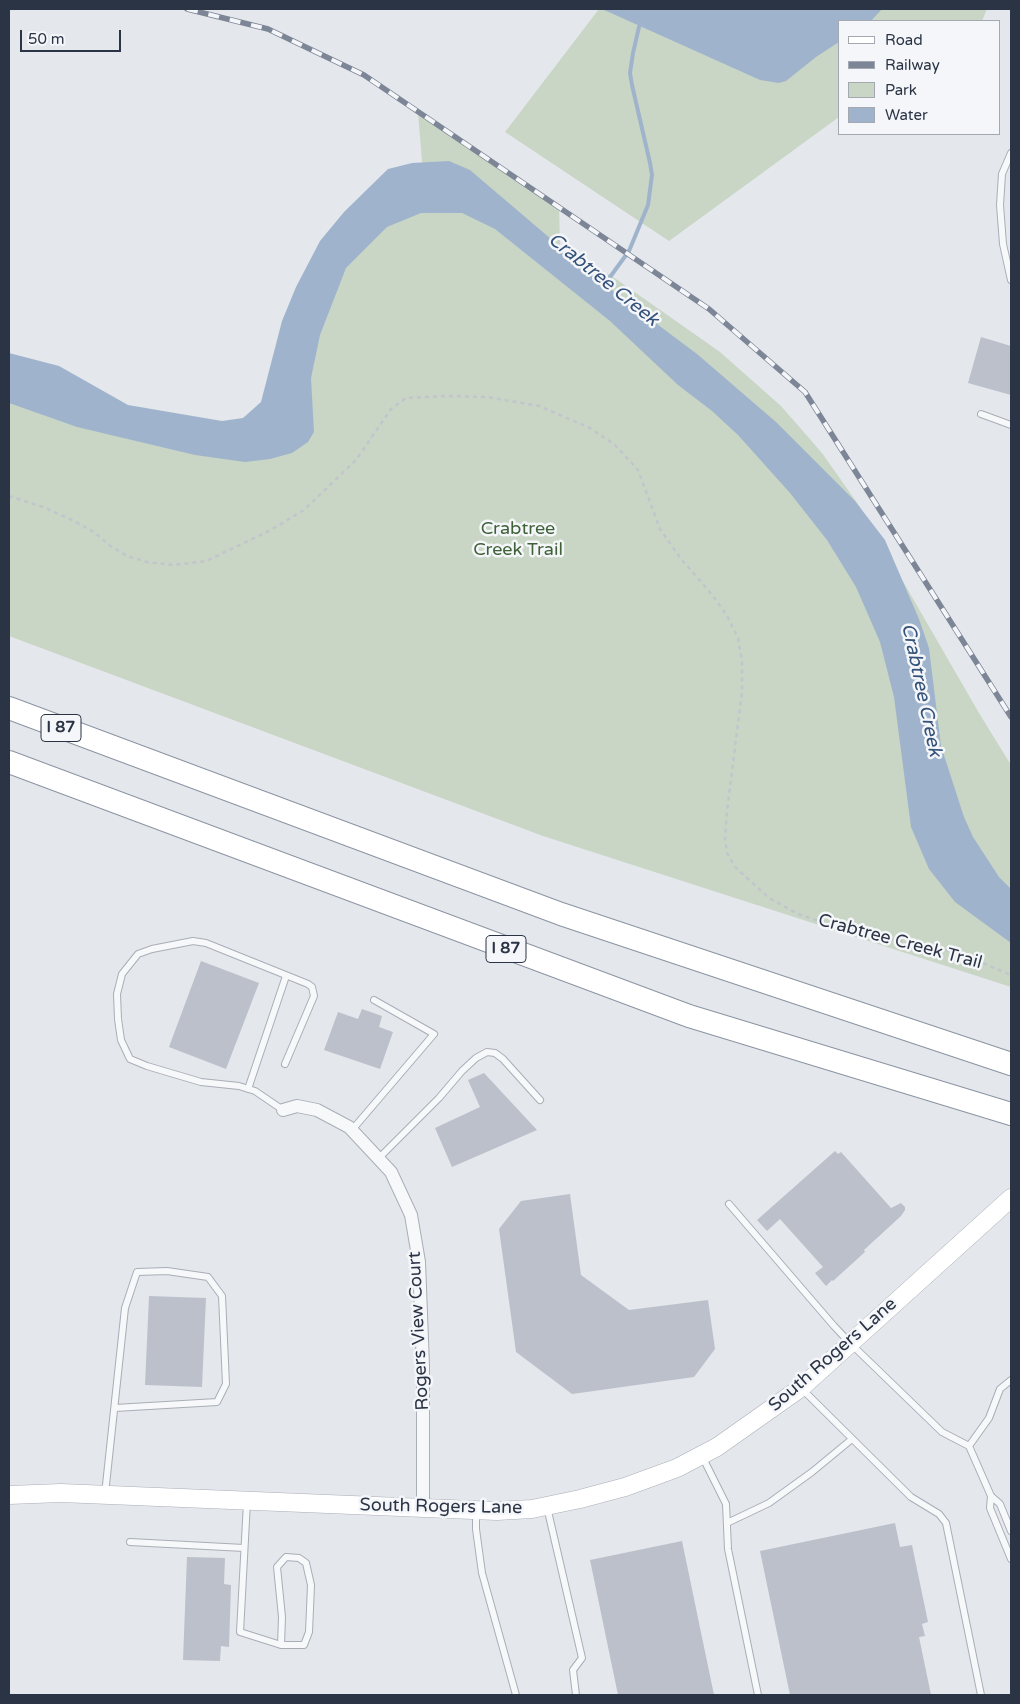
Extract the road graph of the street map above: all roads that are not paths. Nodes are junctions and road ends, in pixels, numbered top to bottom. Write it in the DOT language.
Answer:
graph roads {
  1 [pos="1011,153"];
  2 [pos="1011,280"];
  3 [pos="981,414"];
  4 [pos="1011,425"];
  5 [pos="9,701"];
  6 [pos="9,708"];
  7 [pos="113,748"];
  8 [pos="9,762"];
  9 [pos="9,768"];
  10 [pos="66,784"];
  11 [pos="286,976"];
  12 [pos="374,1000"];
  13 [pos="285,1064"];
  14 [pos="1011,1064"];
  15 [pos="248,1089"];
  16 [pos="540,1100"];
  17 [pos="283,1110"];
  18 [pos="1011,1114"];
  19 [pos="352,1130"];
  20 [pos="379,1158"];
  21 [pos="1011,1198"];
  22 [pos="729,1204"];
  23 [pos="850,1343"];
  24 [pos="1011,1380"];
  25 [pos="801,1388"];
  26 [pos="115,1408"];
  27 [pos="852,1439"];
  28 [pos="969,1446"];
  29 [pos="702,1455"];
  30 [pos="9,1495"];
  31 [pos="104,1495"];
  32 [pos="991,1496"];
  33 [pos="247,1501"];
  34 [pos="547,1506"];
  35 [pos="423,1508"];
  36 [pos="476,1510"];
  37 [pos="727,1523"];
  38 [pos="1011,1531"];
  39 [pos="130,1542"];
  40 [pos="244,1548"];
  41 [pos="1011,1559"];
  42 [pos="281,1645"];
  43 [pos="516,1695"];
  44 [pos="576,1695"];
  45 [pos="758,1695"];
  46 [pos="981,1695"];
  1 -- 2 [label="lane"];
  3 -- 4 [label="lane"];
  5 -- 7 [label="highway"];
  6 -- 7 [label="highway, I 87"];
  7 -- 14 [label="highway, I 87"];
  8 -- 10 [label="highway, I 87"];
  9 -- 10 [label="highway"];
  10 -- 18 [label="highway, I 87"];
  11 -- 13 [label="lane"];
  11 -- 15 [label="lane"];
  11 -- 15 [label="lane"];
  12 -- 19 [label="lane"];
  15 -- 17 [label="lane"];
  16 -- 20 [label="lane"];
  17 -- 19 [label="street, Rogers View Court"];
  19 -- 20 [label="street, Rogers View Court"];
  20 -- 35 [label="street, Rogers View Court"];
  21 -- 23 [label="street, South Rogers Lane"];
  22 -- 23 [label="lane"];
  23 -- 25 [label="street, South Rogers Lane"];
  23 -- 28 [label="lane"];
  24 -- 28 [label="lane"];
  25 -- 27 [label="lane"];
  25 -- 29 [label="street, South Rogers Lane"];
  26 -- 26 [label="lane"];
  26 -- 31 [label="lane"];
  27 -- 37 [label="lane"];
  27 -- 46 [label="lane"];
  28 -- 32 [label="lane"];
  29 -- 34 [label="street, South Rogers Lane"];
  29 -- 37 [label="lane"];
  30 -- 31 [label="street, South Rogers Lane"];
  31 -- 33 [label="street, South Rogers Lane"];
  32 -- 38 [label="lane"];
  32 -- 41 [label="lane"];
  33 -- 35 [label="street, South Rogers Lane"];
  33 -- 40 [label="lane"];
  34 -- 36 [label="street, South Rogers Lane"];
  34 -- 44 [label="lane"];
  35 -- 36 [label="street, South Rogers Lane"];
  36 -- 43 [label="lane"];
  37 -- 45 [label="lane"];
  39 -- 40 [label="lane"];
  40 -- 42 [label="lane"];
  42 -- 42 [label="lane"];
}
